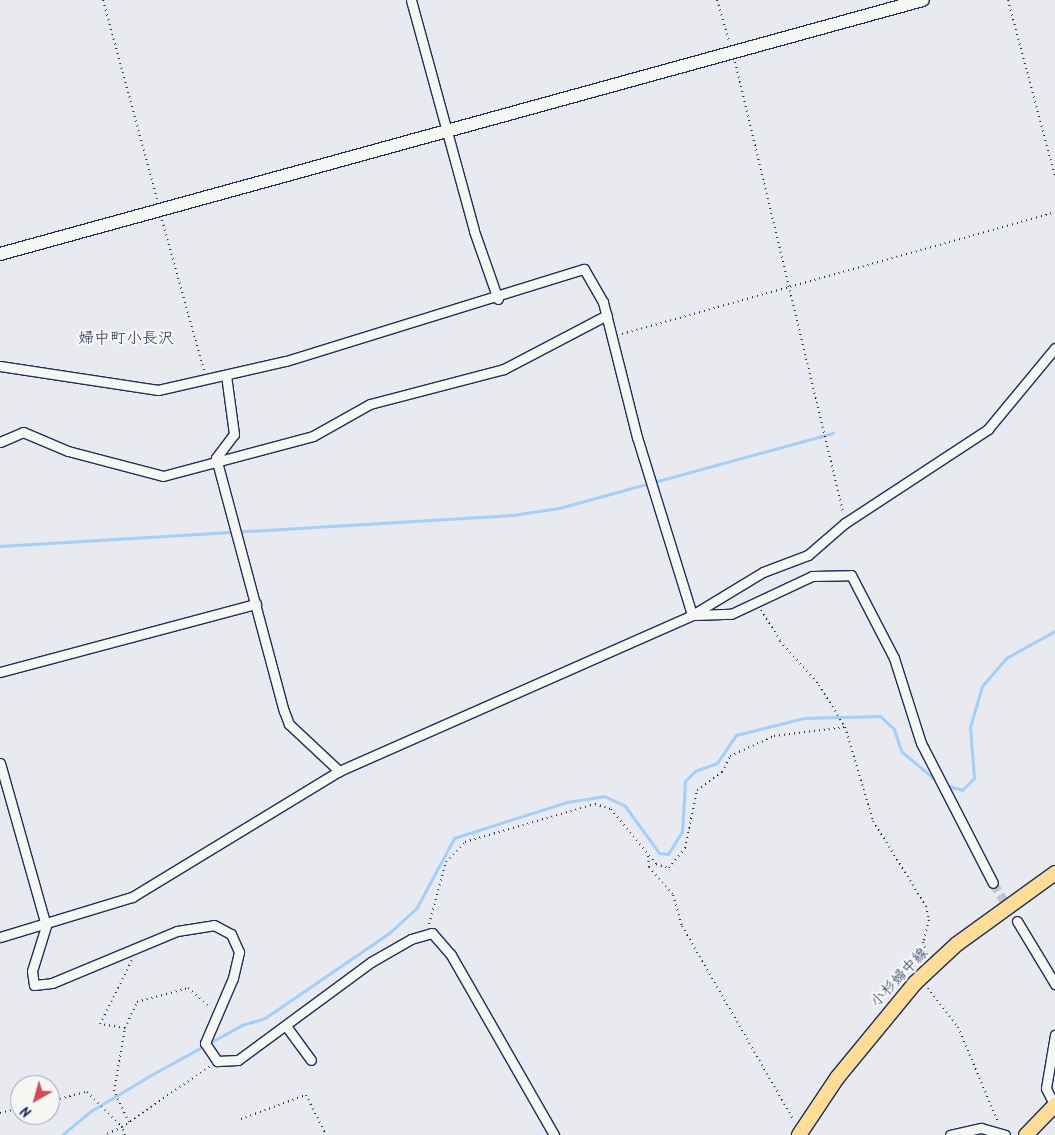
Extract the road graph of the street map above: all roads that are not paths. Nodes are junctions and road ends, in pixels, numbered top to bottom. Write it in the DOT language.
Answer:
graph roads {
  1 [pos="411,0"];
  2 [pos="923,0"];
  3 [pos="447,130"];
  4 [pos="0,254"];
  5 [pos="498,298"];
  6 [pos="606,315"];
  7 [pos="1055,348"];
  8 [pos="0,366"];
  9 [pos="226,375"];
  10 [pos="0,442"];
  11 [pos="216,458"];
  12 [pos="256,604"];
  13 [pos="692,615"];
  14 [pos="0,672"];
  15 [pos="0,763"];
  16 [pos="339,771"];
  17 [pos="1055,873"];
  18 [pos="993,883"];
  19 [pos="1017,921"];
  20 [pos="46,926"];
  21 [pos="0,937"];
  22 [pos="1055,984"];
  23 [pos="286,1026"];
  24 [pos="1055,1035"];
  25 [pos="311,1060"];
  26 [pos="1055,1105"];
  27 [pos="800,1133"];
  28 [pos="1003,1133"];
  29 [pos="554,1135"];
  30 [pos="950,1135"];
  31 [pos="1026,1135"];
  1 -- 3 [label="street"];
  2 -- 3 [label="street"];
  3 -- 4 [label="street"];
  3 -- 5 [label="street"];
  5 -- 6 [label="street"];
  5 -- 9 [label="street"];
  6 -- 11 [label="street"];
  6 -- 13 [label="street"];
  7 -- 13 [label="street"];
  8 -- 9 [label="street"];
  9 -- 11 [label="street"];
  10 -- 11 [label="street"];
  11 -- 12 [label="street"];
  12 -- 14 [label="street"];
  12 -- 16 [label="street"];
  13 -- 16 [label="street"];
  13 -- 18 [label="street"];
  15 -- 20 [label="street"];
  16 -- 20 [label="street"];
  17 -- 27 [label="main road, 小杉婦中線"];
  19 -- 22 [label="street"];
  20 -- 21 [label="street"];
  20 -- 23 [label="street"];
  23 -- 25 [label="street"];
  23 -- 29 [label="street"];
  24 -- 26 [label="street"];
  26 -- 31 [label="main road"];
  28 -- 30 [label="street"];
}
